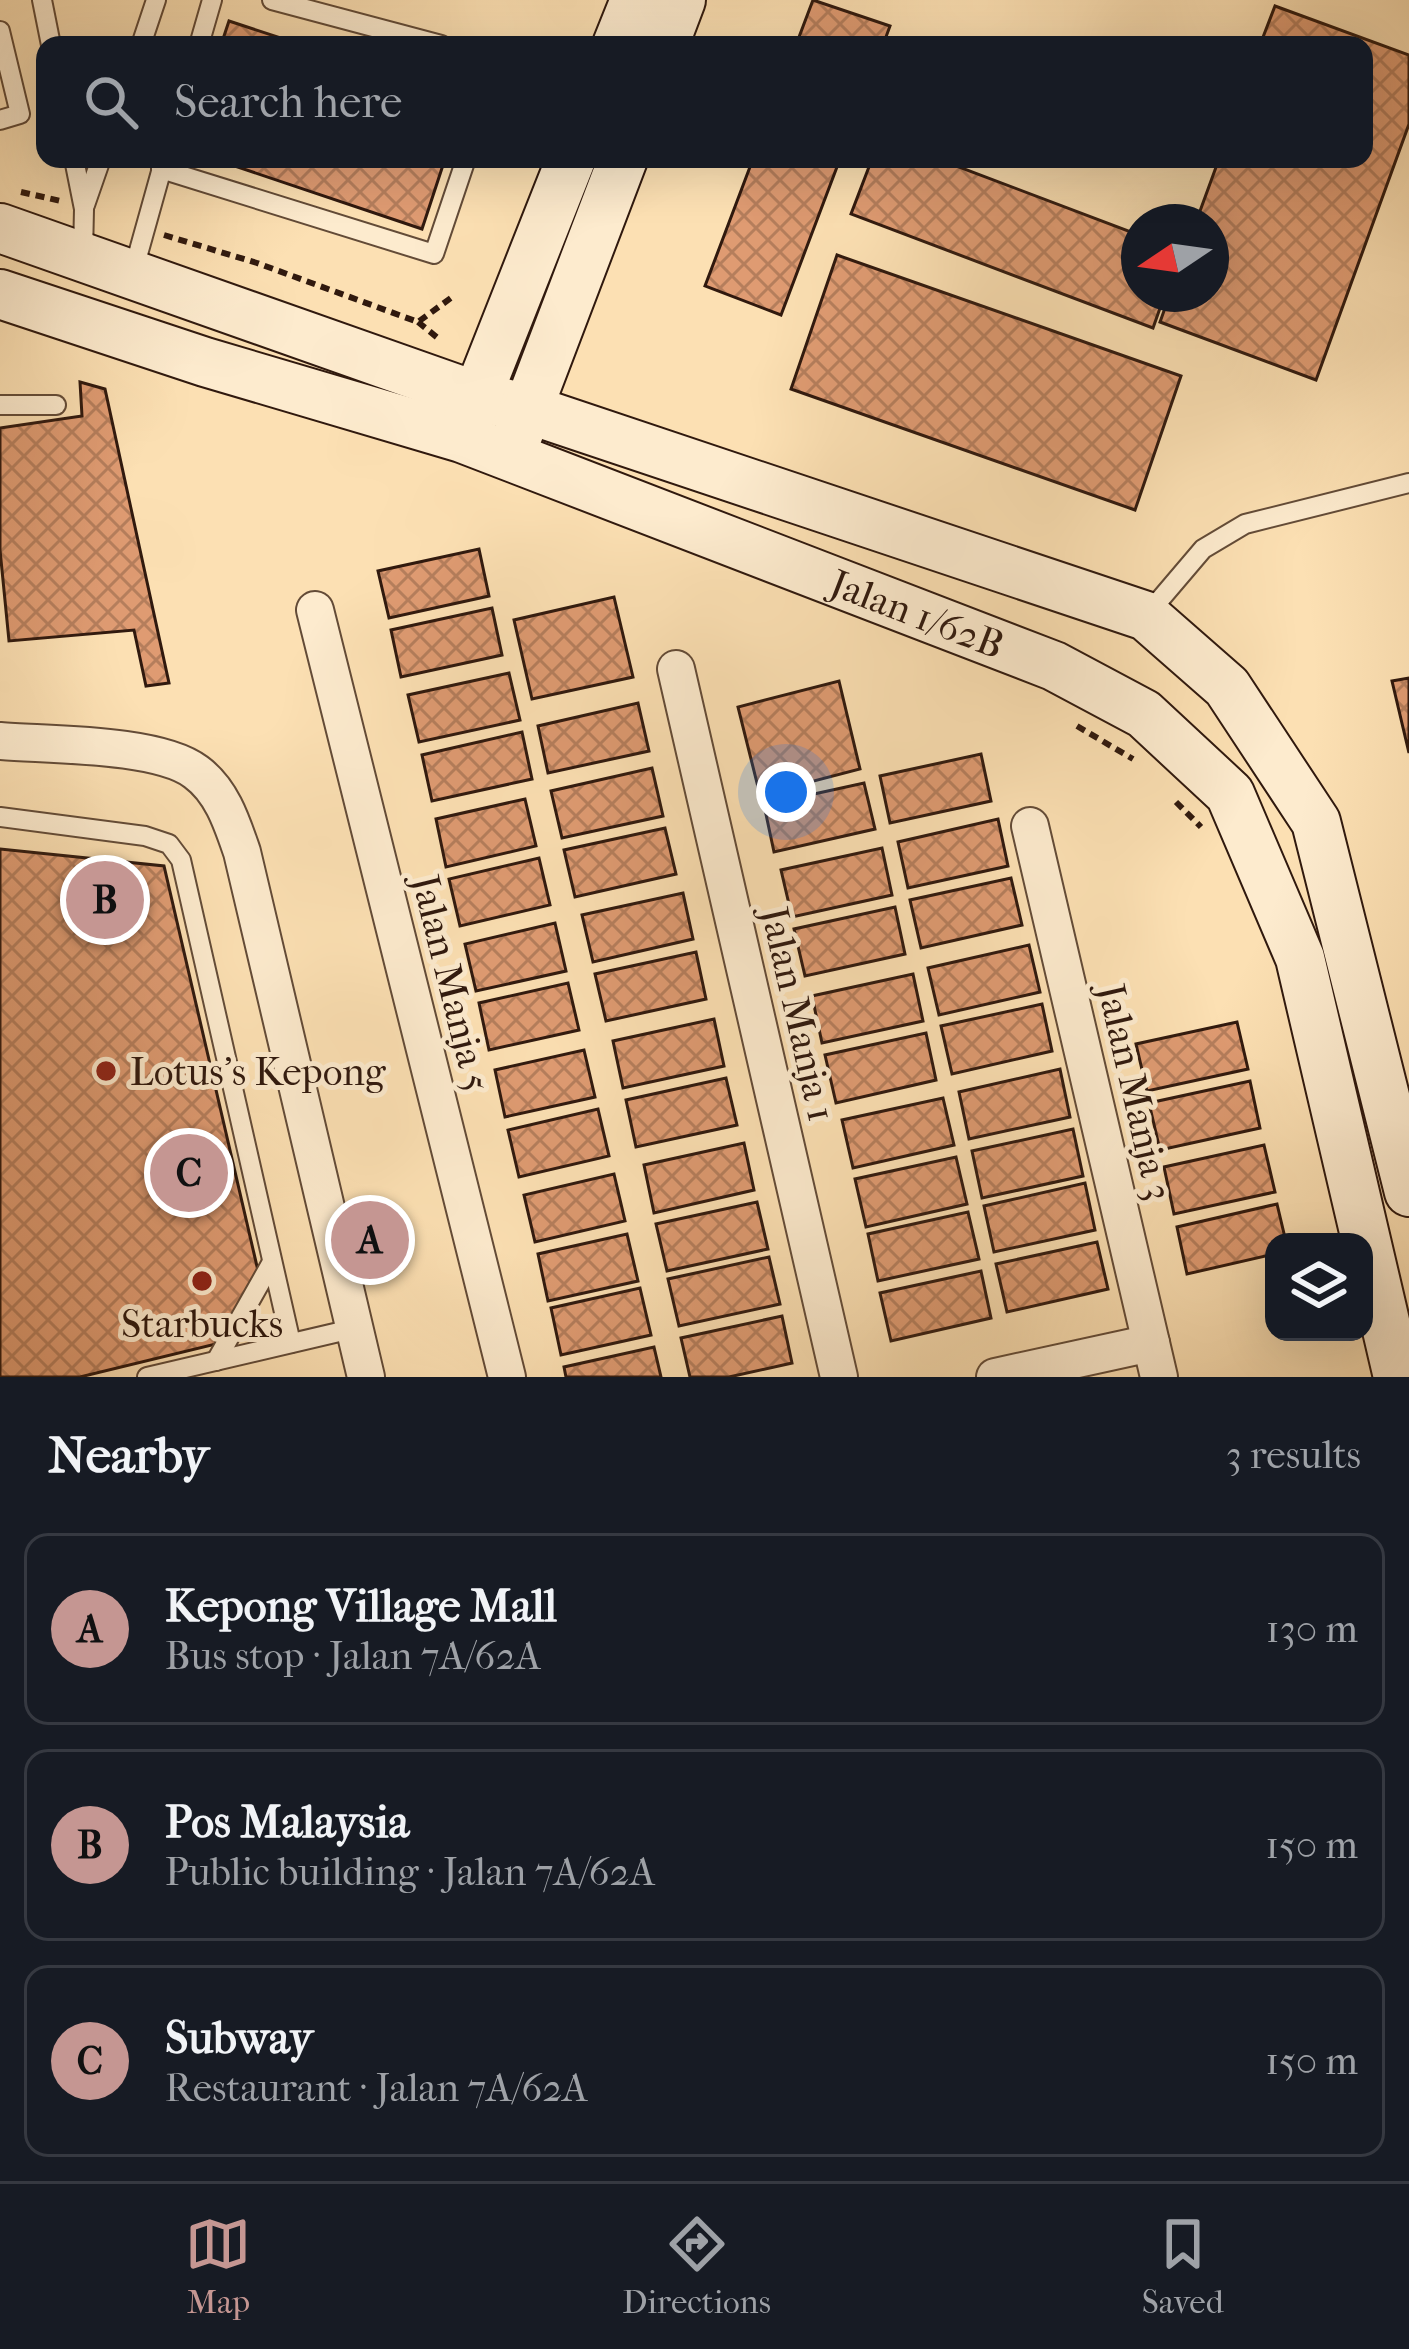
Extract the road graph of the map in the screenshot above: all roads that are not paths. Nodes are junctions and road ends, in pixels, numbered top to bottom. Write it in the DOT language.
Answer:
graph roads {
  1 [pos="42,0"];
  2 [pos="157,0"];
  3 [pos="212,0"];
  4 [pos="272,0"];
  5 [pos="635,0"];
  6 [pos="681,0"];
  7 [pos="0,31"];
  8 [pos="49,36"];
  9 [pos="144,36"];
  10 [pos="202,36"];
  11 [pos="407,36"];
  12 [pos="621,36"];
  13 [pos="667,36"];
  14 [pos="0,121"];
  15 [pos="75,168"];
  16 [pos="99,168"];
  17 [pos="162,168"];
  18 [pos="175,168"];
  19 [pos="463,168"];
  20 [pos="567,168"];
  21 [pos="620,168"];
  22 [pos="8,209"];
  23 [pos="84,232"];
  24 [pos="138,251"];
  25 [pos="0,294"];
  26 [pos="0,405"];
  27 [pos="56,405"];
  28 [pos="528,409"];
  29 [pos="469,417"];
  30 [pos="510,456"];
  31 [pos="1409,483"];
  32 [pos="315,610"];
  33 [pos="1146,616"];
  34 [pos="676,669"];
  35 [pos="0,741"];
  36 [pos="0,817"];
  37 [pos="1030,826"];
  38 [pos="1409,1192"];
  39 [pos="272,1262"];
  40 [pos="356,1328"];
  41 [pos="291,1343"];
  42 [pos="216,1360"];
  43 [pos="1155,1360"];
  44 [pos="147,1377"];
  45 [pos="366,1377"];
  46 [pos="507,1377"];
  47 [pos="839,1377"];
  48 [pos="995,1377"];
  49 [pos="1398,1377"];
  1 -- 8 [label="lane"];
  2 -- 9 [label="lane"];
  3 -- 10 [label="lane"];
  4 -- 11 [label="lane"];
  5 -- 12 [label="main road"];
  6 -- 13 [label="main road"];
  7 -- 14 [label="lane"];
  15 -- 23 [label="lane"];
  16 -- 23 [label="lane"];
  17 -- 24 [label="lane"];
  18 -- 19 [label="lane"];
  20 -- 29 [label="main road"];
  21 -- 28 [label="main road"];
  22 -- 23 [label="main road, Jalan 1/62B"];
  23 -- 24 [label="main road, Jalan 1/62B"];
  24 -- 29 [label="main road, Jalan 1/62B"];
  25 -- 29 [label="main road, Jalan 1/62B"];
  26 -- 27 [label="lane"];
  28 -- 29 [label="main road, Jalan 1/62B"];
  28 -- 30 [label="main road"];
  28 -- 33 [label="main road, Jalan 1/62B"];
  29 -- 30 [label="main road, Jalan 1/62B"];
  30 -- 49 [label="main road, Jalan 1/62B"];
  31 -- 33 [label="lane"];
  32 -- 46 [label="street, Jalan Manja 5"];
  33 -- 38 [label="main road, Jalan 1/62B"];
  34 -- 47 [label="street, Jalan Manja 1"];
  35 -- 40 [label="street"];
  36 -- 39 [label="lane"];
  37 -- 43 [label="street, Jalan Manja 3"];
  39 -- 41 [label="lane"];
  39 -- 42 [label="lane"];
  40 -- 41 [label="lane"];
  40 -- 45 [label="street"];
  41 -- 42 [label="lane"];
  42 -- 44 [label="lane"];
  43 -- 48 [label="street"];
}
